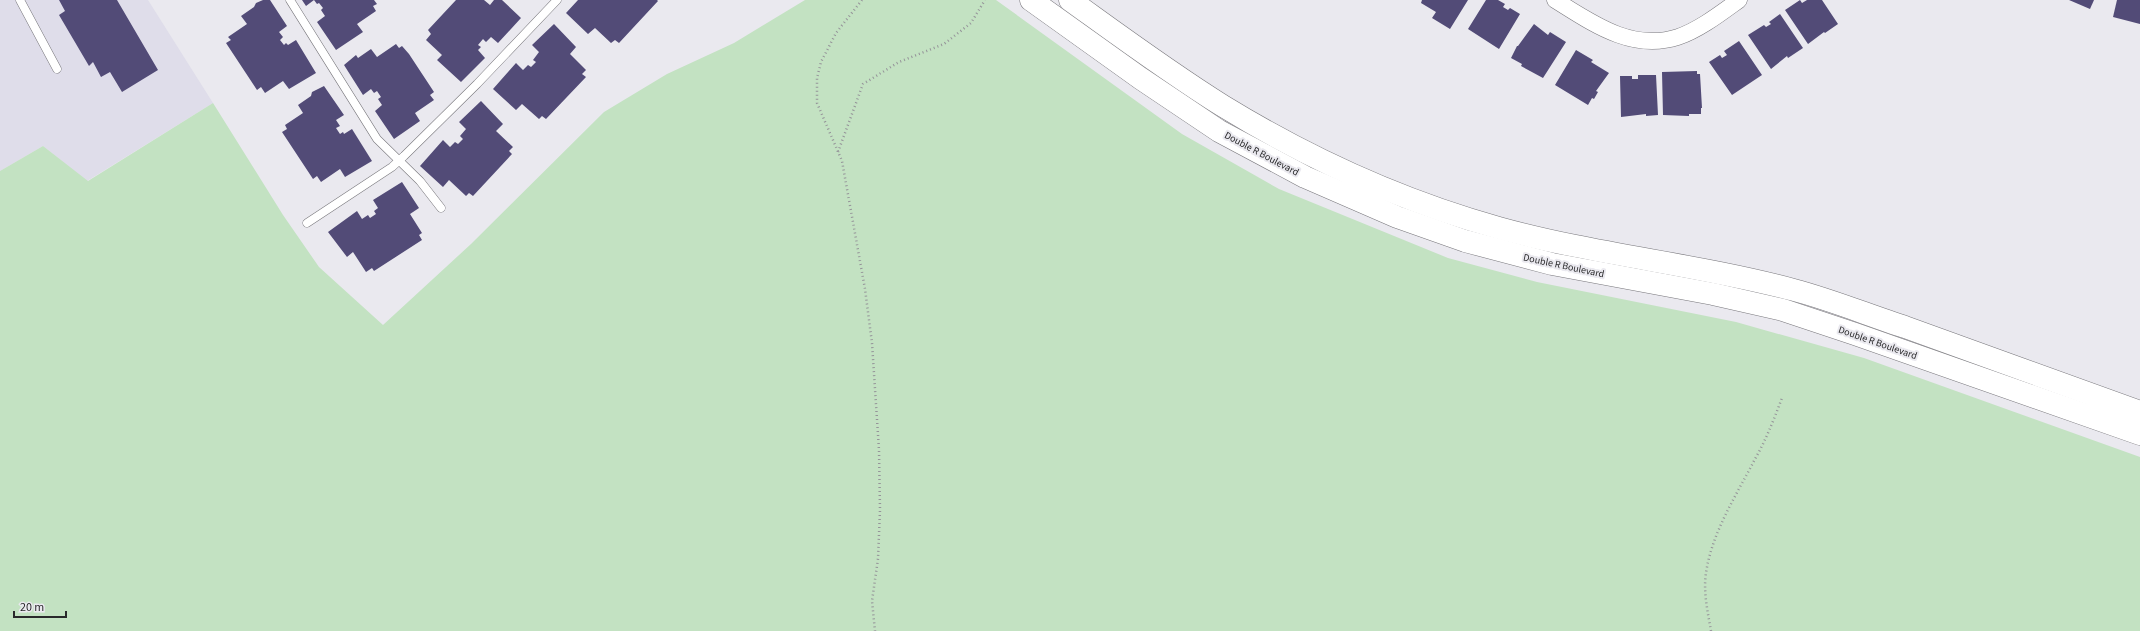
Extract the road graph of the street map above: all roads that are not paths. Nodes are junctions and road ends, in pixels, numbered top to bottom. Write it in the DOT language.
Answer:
graph roads {
  1 [pos="20,0"];
  2 [pos="290,0"];
  3 [pos="557,0"];
  4 [pos="1031,0"];
  5 [pos="1070,0"];
  6 [pos="1555,0"];
  7 [pos="1728,3"];
  8 [pos="57,69"];
  9 [pos="398,161"];
  10 [pos="441,208"];
  11 [pos="307,223"];
  12 [pos="2140,412"];
  13 [pos="2140,434"];
  1 -- 8 [label="lane"];
  2 -- 9 [label="lane"];
  3 -- 9 [label="lane"];
  4 -- 13 [label="main road, Double R Boulevard"];
  5 -- 12 [label="main road, Double R Boulevard"];
  6 -- 7 [label="street"];
  9 -- 10 [label="lane"];
  9 -- 11 [label="lane"];
}
